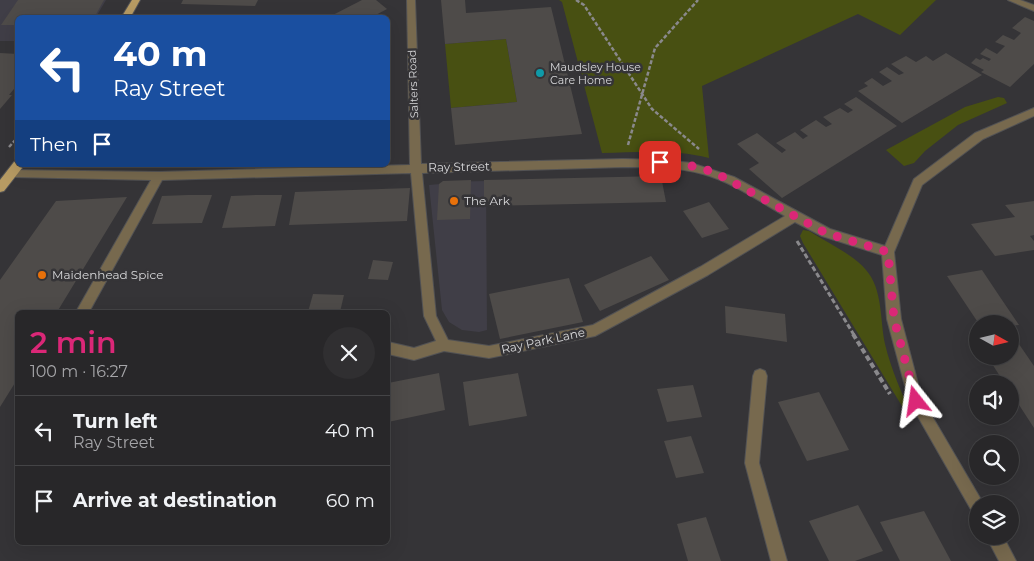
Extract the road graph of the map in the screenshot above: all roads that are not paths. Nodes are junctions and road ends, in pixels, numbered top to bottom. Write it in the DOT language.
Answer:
graph roads {
  1 [pos="136,0"];
  2 [pos="411,0"];
  3 [pos="1012,0"];
  4 [pos="1034,8"];
  5 [pos="127,15"];
  6 [pos="1034,112"];
  7 [pos="416,168"];
  8 [pos="15,169"];
  9 [pos="159,176"];
  10 [pos="0,188"];
  11 [pos="793,217"];
  12 [pos="888,252"];
  13 [pos="83,310"];
  14 [pos="444,345"];
  15 [pos="390,348"];
  16 [pos="760,376"];
  17 [pos="970,495"];
  18 [pos="999,545"];
  19 [pos="780,561"];
  20 [pos="1008,561"];
  1 -- 5 [label="main road"];
  2 -- 7 [label="street, Salters Road"];
  3 -- 4 [label="street"];
  6 -- 12 [label="street"];
  7 -- 9 [label="street, Ray Street"];
  7 -- 11 [label="street, Ray Street"];
  7 -- 14 [label="street"];
  8 -- 9 [label="street, Ray Street"];
  8 -- 10 [label="main road"];
  9 -- 13 [label="street"];
  11 -- 12 [label="street, Ray Street"];
  11 -- 14 [label="street, Ray Park Lane"];
  12 -- 17 [label="street"];
  14 -- 15 [label="street"];
  16 -- 19 [label="street"];
  18 -- 20 [label="street"];
}
